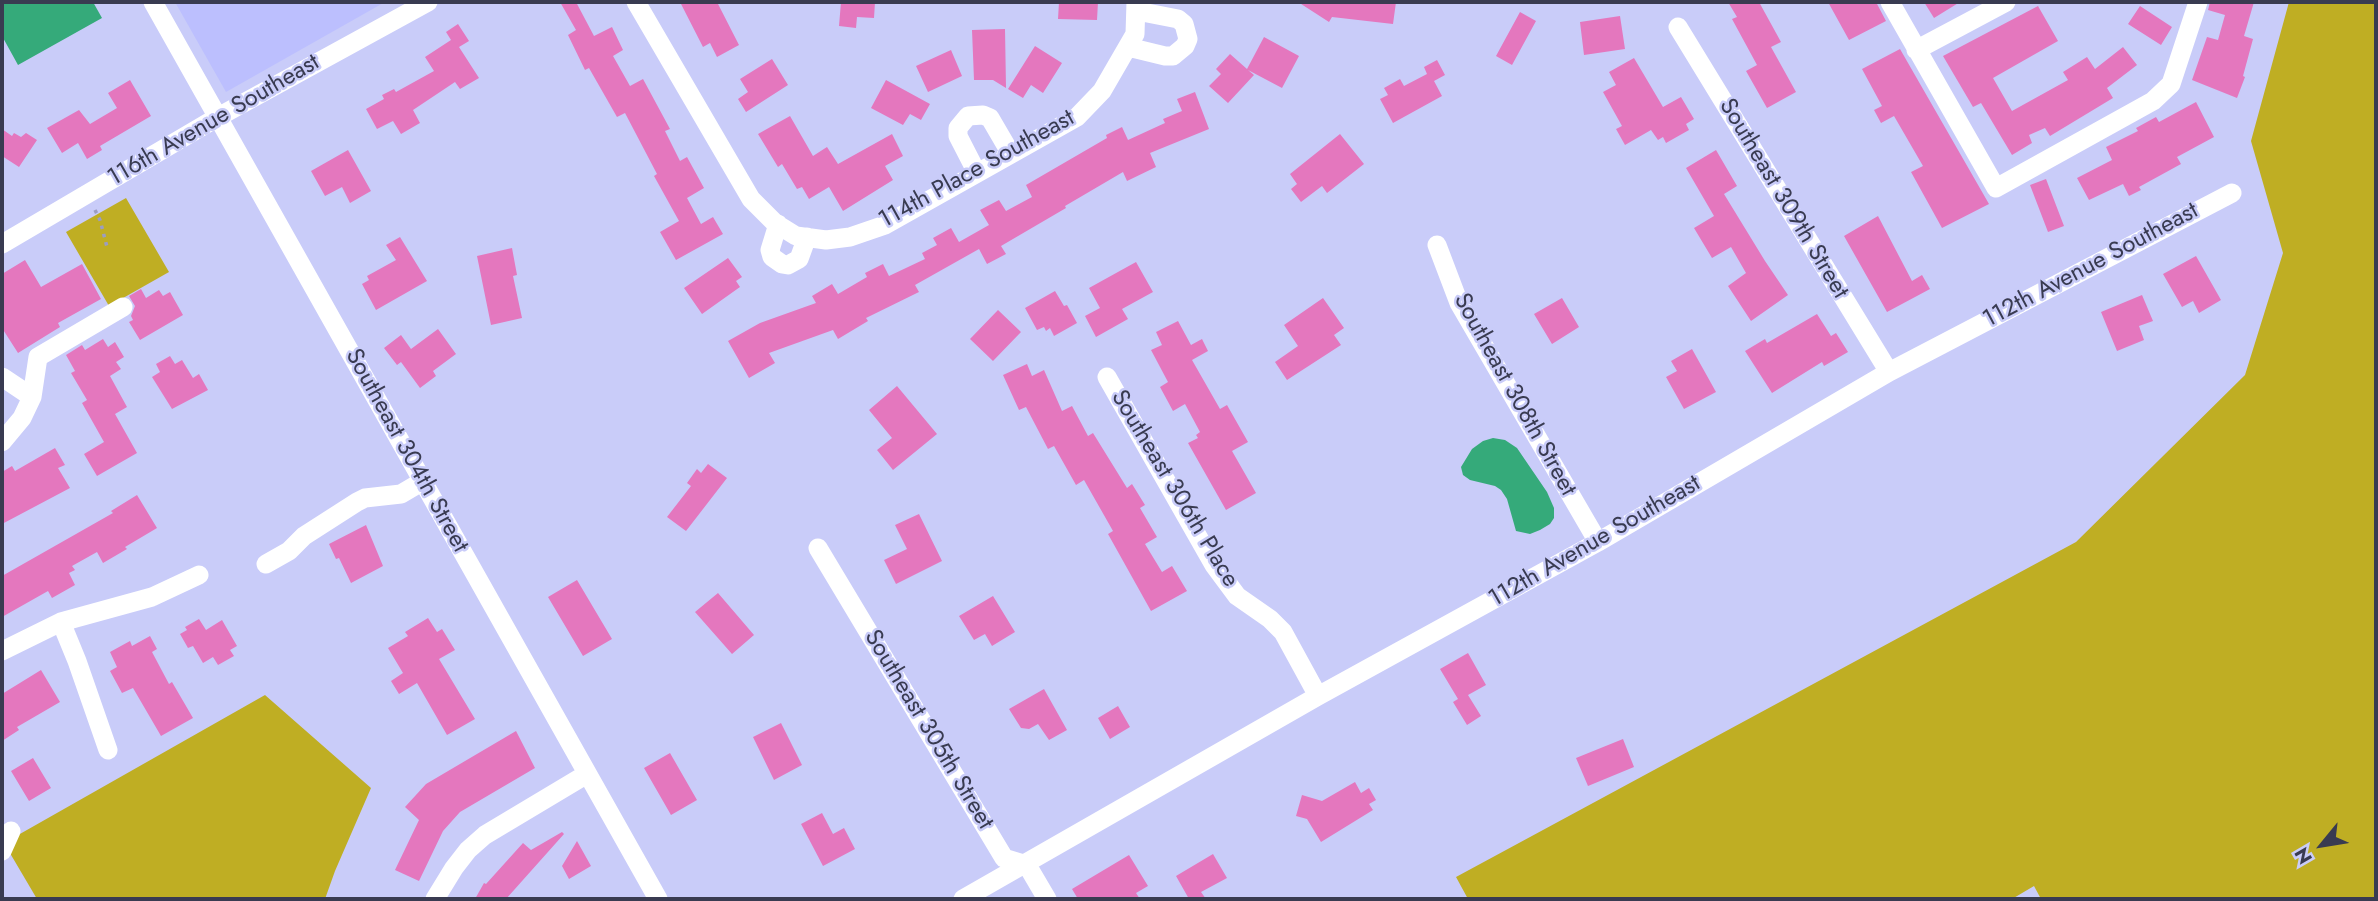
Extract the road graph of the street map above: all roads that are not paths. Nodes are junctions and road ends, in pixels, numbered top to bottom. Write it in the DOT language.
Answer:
graph roads {
  1 [pos="153,2"];
  2 [pos="428,2"];
  3 [pos="636,2"];
  4 [pos="1890,2"];
  5 [pos="2006,2"];
  6 [pos="2198,2"];
  7 [pos="1137,6"];
  8 [pos="1678,27"];
  9 [pos="1131,41"];
  10 [pos="1916,50"];
  11 [pos="218,117"];
  12 [pos="1011,154"];
  13 [pos="977,173"];
  14 [pos="2232,193"];
  15 [pos="778,224"];
  16 [pos="801,236"];
  17 [pos="2,244"];
  18 [pos="1437,245"];
  19 [pos="123,307"];
  20 [pos="1889,372"];
  21 [pos="2,377"];
  22 [pos="1107,377"];
  23 [pos="32,397"];
  24 [pos="2,442"];
  25 [pos="423,481"];
  26 [pos="1598,542"];
  27 [pos="818,548"];
  28 [pos="266,564"];
  29 [pos="199,575"];
  30 [pos="61,622"];
  31 [pos="2,651"];
  32 [pos="1318,696"];
  33 [pos="108,750"];
  34 [pos="587,774"];
  35 [pos="11,831"];
  36 [pos="2,851"];
  37 [pos="1027,865"];
  38 [pos="435,899"];
  39 [pos="658,899"];
  40 [pos="963,899"];
  41 [pos="1047,899"];
  1 -- 11 [label="street, Southeast 304th Street"];
  2 -- 11 [label="street, 116th Avenue Southeast"];
  3 -- 15 [label="street"];
  4 -- 10 [label="street"];
  5 -- 10 [label="street"];
  6 -- 10 [label="street"];
  7 -- 9 [label="street"];
  7 -- 9 [label="street"];
  8 -- 20 [label="street, Southeast 309th Street"];
  9 -- 12 [label="street, 114th Place Southeast"];
  11 -- 17 [label="street, 116th Avenue Southeast"];
  11 -- 25 [label="street, Southeast 304th Street"];
  12 -- 13 [label="street, 114th Place Southeast"];
  12 -- 13 [label="street"];
  13 -- 16 [label="street, 114th Place Southeast"];
  14 -- 20 [label="street, 112th Avenue Southeast"];
  15 -- 16 [label="street"];
  15 -- 16 [label="street"];
  18 -- 26 [label="street, Southeast 308th Street"];
  19 -- 23 [label="street"];
  20 -- 26 [label="street, 112th Avenue Southeast"];
  21 -- 23 [label="street"];
  22 -- 32 [label="street, Southeast 306th Place"];
  23 -- 24 [label="street"];
  25 -- 28 [label="street"];
  25 -- 34 [label="street, Southeast 304th Street"];
  26 -- 32 [label="street, 112th Avenue Southeast"];
  27 -- 37 [label="street, Southeast 305th Street"];
  29 -- 30 [label="street"];
  30 -- 31 [label="street"];
  30 -- 33 [label="street"];
  32 -- 37 [label="street, 112th Avenue Southeast"];
  34 -- 38 [label="street"];
  34 -- 39 [label="street, Southeast 304th Street"];
  35 -- 36 [label="street"];
  37 -- 40 [label="street, 112th Avenue Southeast"];
  37 -- 41 [label="street, Southeast 305th Street"];
}
